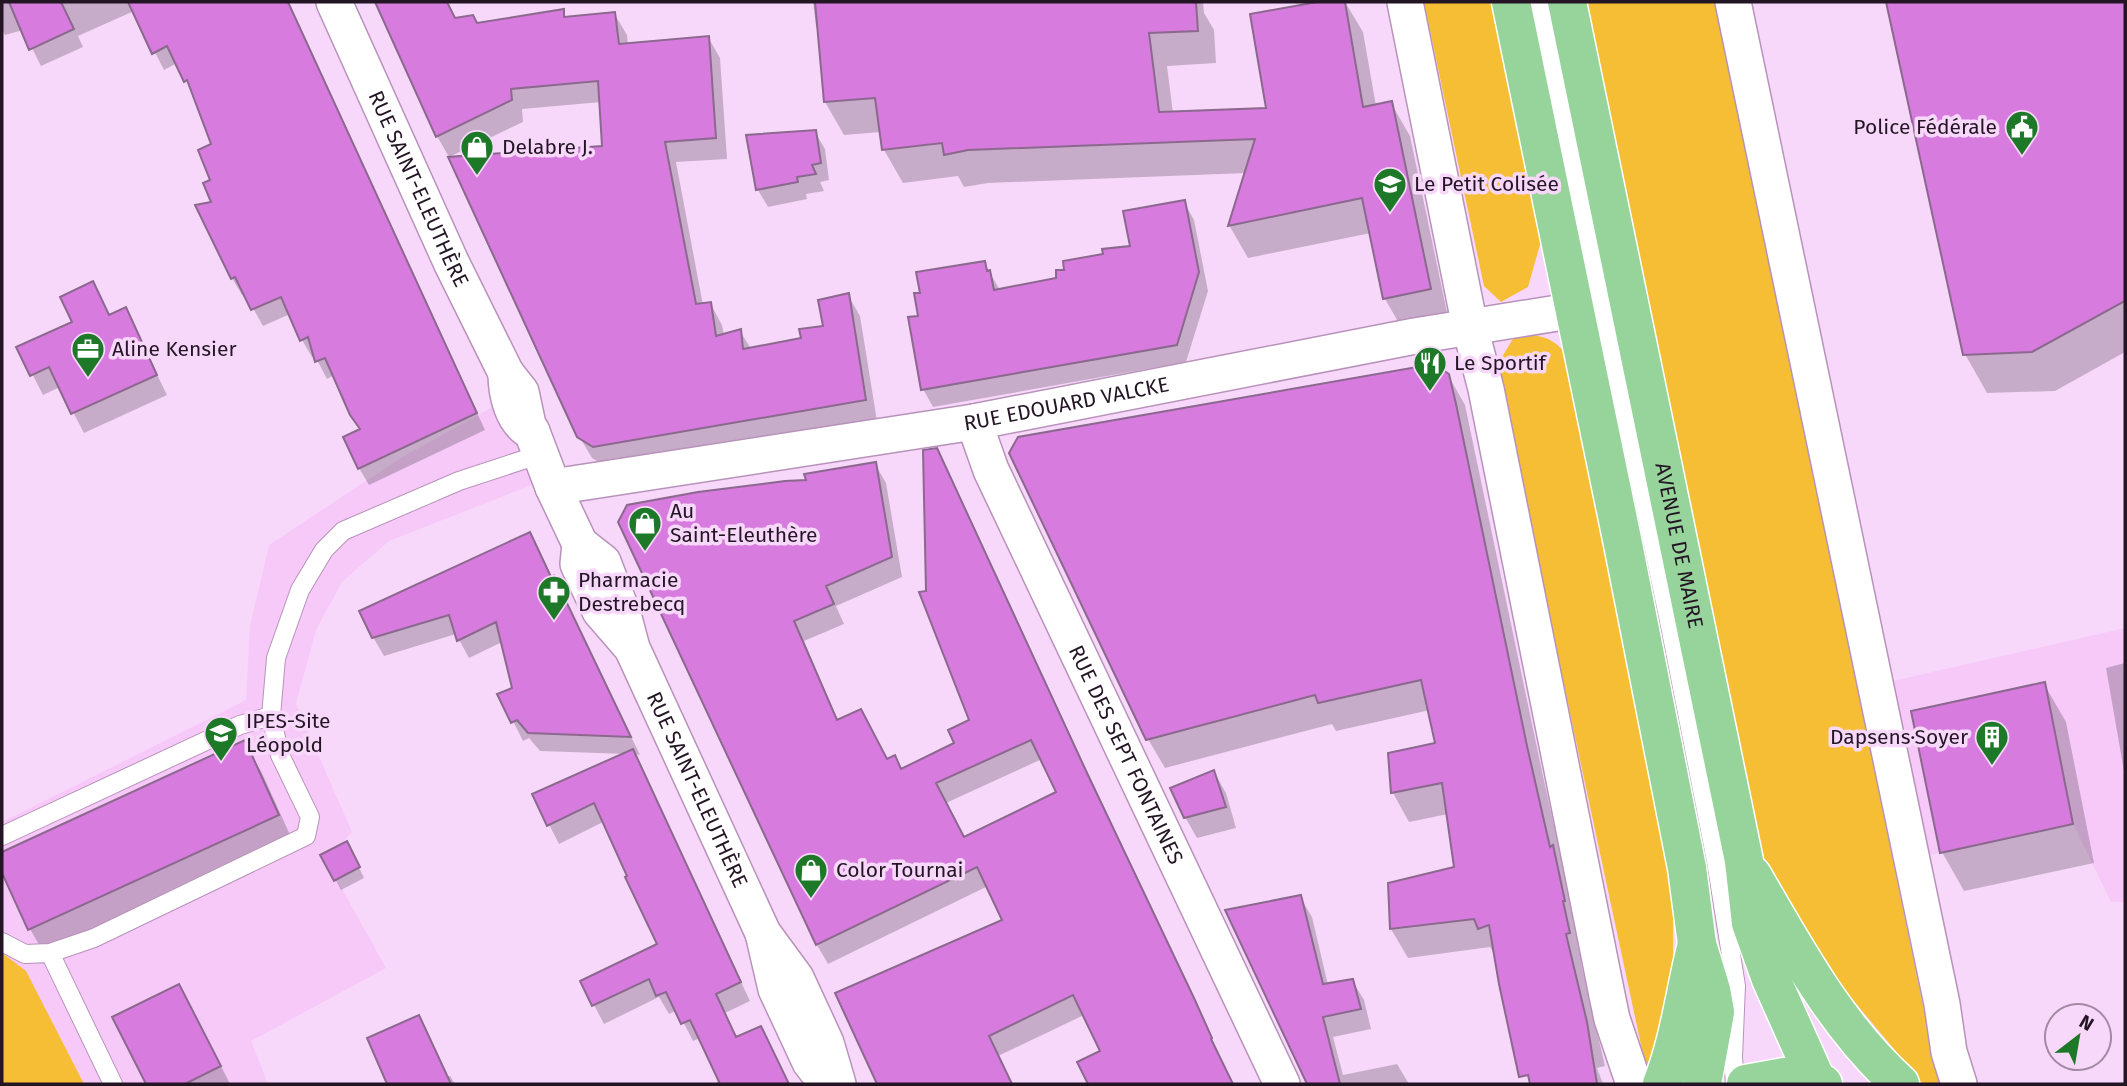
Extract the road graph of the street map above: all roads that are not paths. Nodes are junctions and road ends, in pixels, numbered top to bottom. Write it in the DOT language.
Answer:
graph roads {
  1 [pos="334,2"];
  2 [pos="1405,2"];
  3 [pos="1511,2"];
  4 [pos="1540,2"];
  5 [pos="1567,2"];
  6 [pos="1733,2"];
  7 [pos="1576,310"];
  8 [pos="1470,327"];
  9 [pos="974,422"];
  10 [pos="537,443"];
  11 [pos="554,487"];
  12 [pos="271,716"];
  13 [pos="2,836"];
  14 [pos="1744,861"];
  15 [pos="763,933"];
  16 [pos="2,942"];
  17 [pos="1698,944"];
  18 [pos="50,953"];
  19 [pos="1954,1068"];
  20 [pos="1820,1083"];
  21 [pos="113,1084"];
  22 [pos="827,1084"];
  23 [pos="838,1084"];
  24 [pos="1282,1084"];
  25 [pos="1634,1084"];
  26 [pos="1662,1084"];
  27 [pos="1702,1084"];
  28 [pos="1735,1084"];
  29 [pos="1746,1084"];
  30 [pos="1900,1084"];
  1 -- 10 [label="street, RUE SAINT-ELEUTHÈRE"];
  2 -- 8 [label="street"];
  3 -- 7 [label="main road"];
  4 -- 28 [label="lane"];
  5 -- 14 [label="main road, AVENUE DE MAIRE"];
  6 -- 19 [label="street"];
  7 -- 8 [label="street, RUE EDOUARD VALCKE"];
  7 -- 17 [label="main road"];
  8 -- 9 [label="street, RUE EDOUARD VALCKE"];
  8 -- 25 [label="street"];
  9 -- 11 [label="street, RUE EDOUARD VALCKE"];
  9 -- 24 [label="street, RUE DES SEPT FONTAINES"];
  10 -- 11 [label="street, RUE SAINT-ELEUTHÈRE"];
  10 -- 12 [label="lane"];
  11 -- 15 [label="street, RUE SAINT-ELEUTHÈRE"];
  12 -- 13 [label="lane"];
  12 -- 18 [label="lane"];
  14 -- 20 [label="main road, AVENUE DE MAIRE"];
  14 -- 30 [label="main road"];
  15 -- 22 [label="street, RUE SAINT-ELEUTHÈRE"];
  15 -- 23 [label="street, RUE SAINT-ELEUTHÈRE"];
  16 -- 18 [label="lane"];
  17 -- 26 [label="main road"];
  17 -- 27 [label="main road"];
  18 -- 21 [label="lane"];
  20 -- 29 [label="main road"];
}
